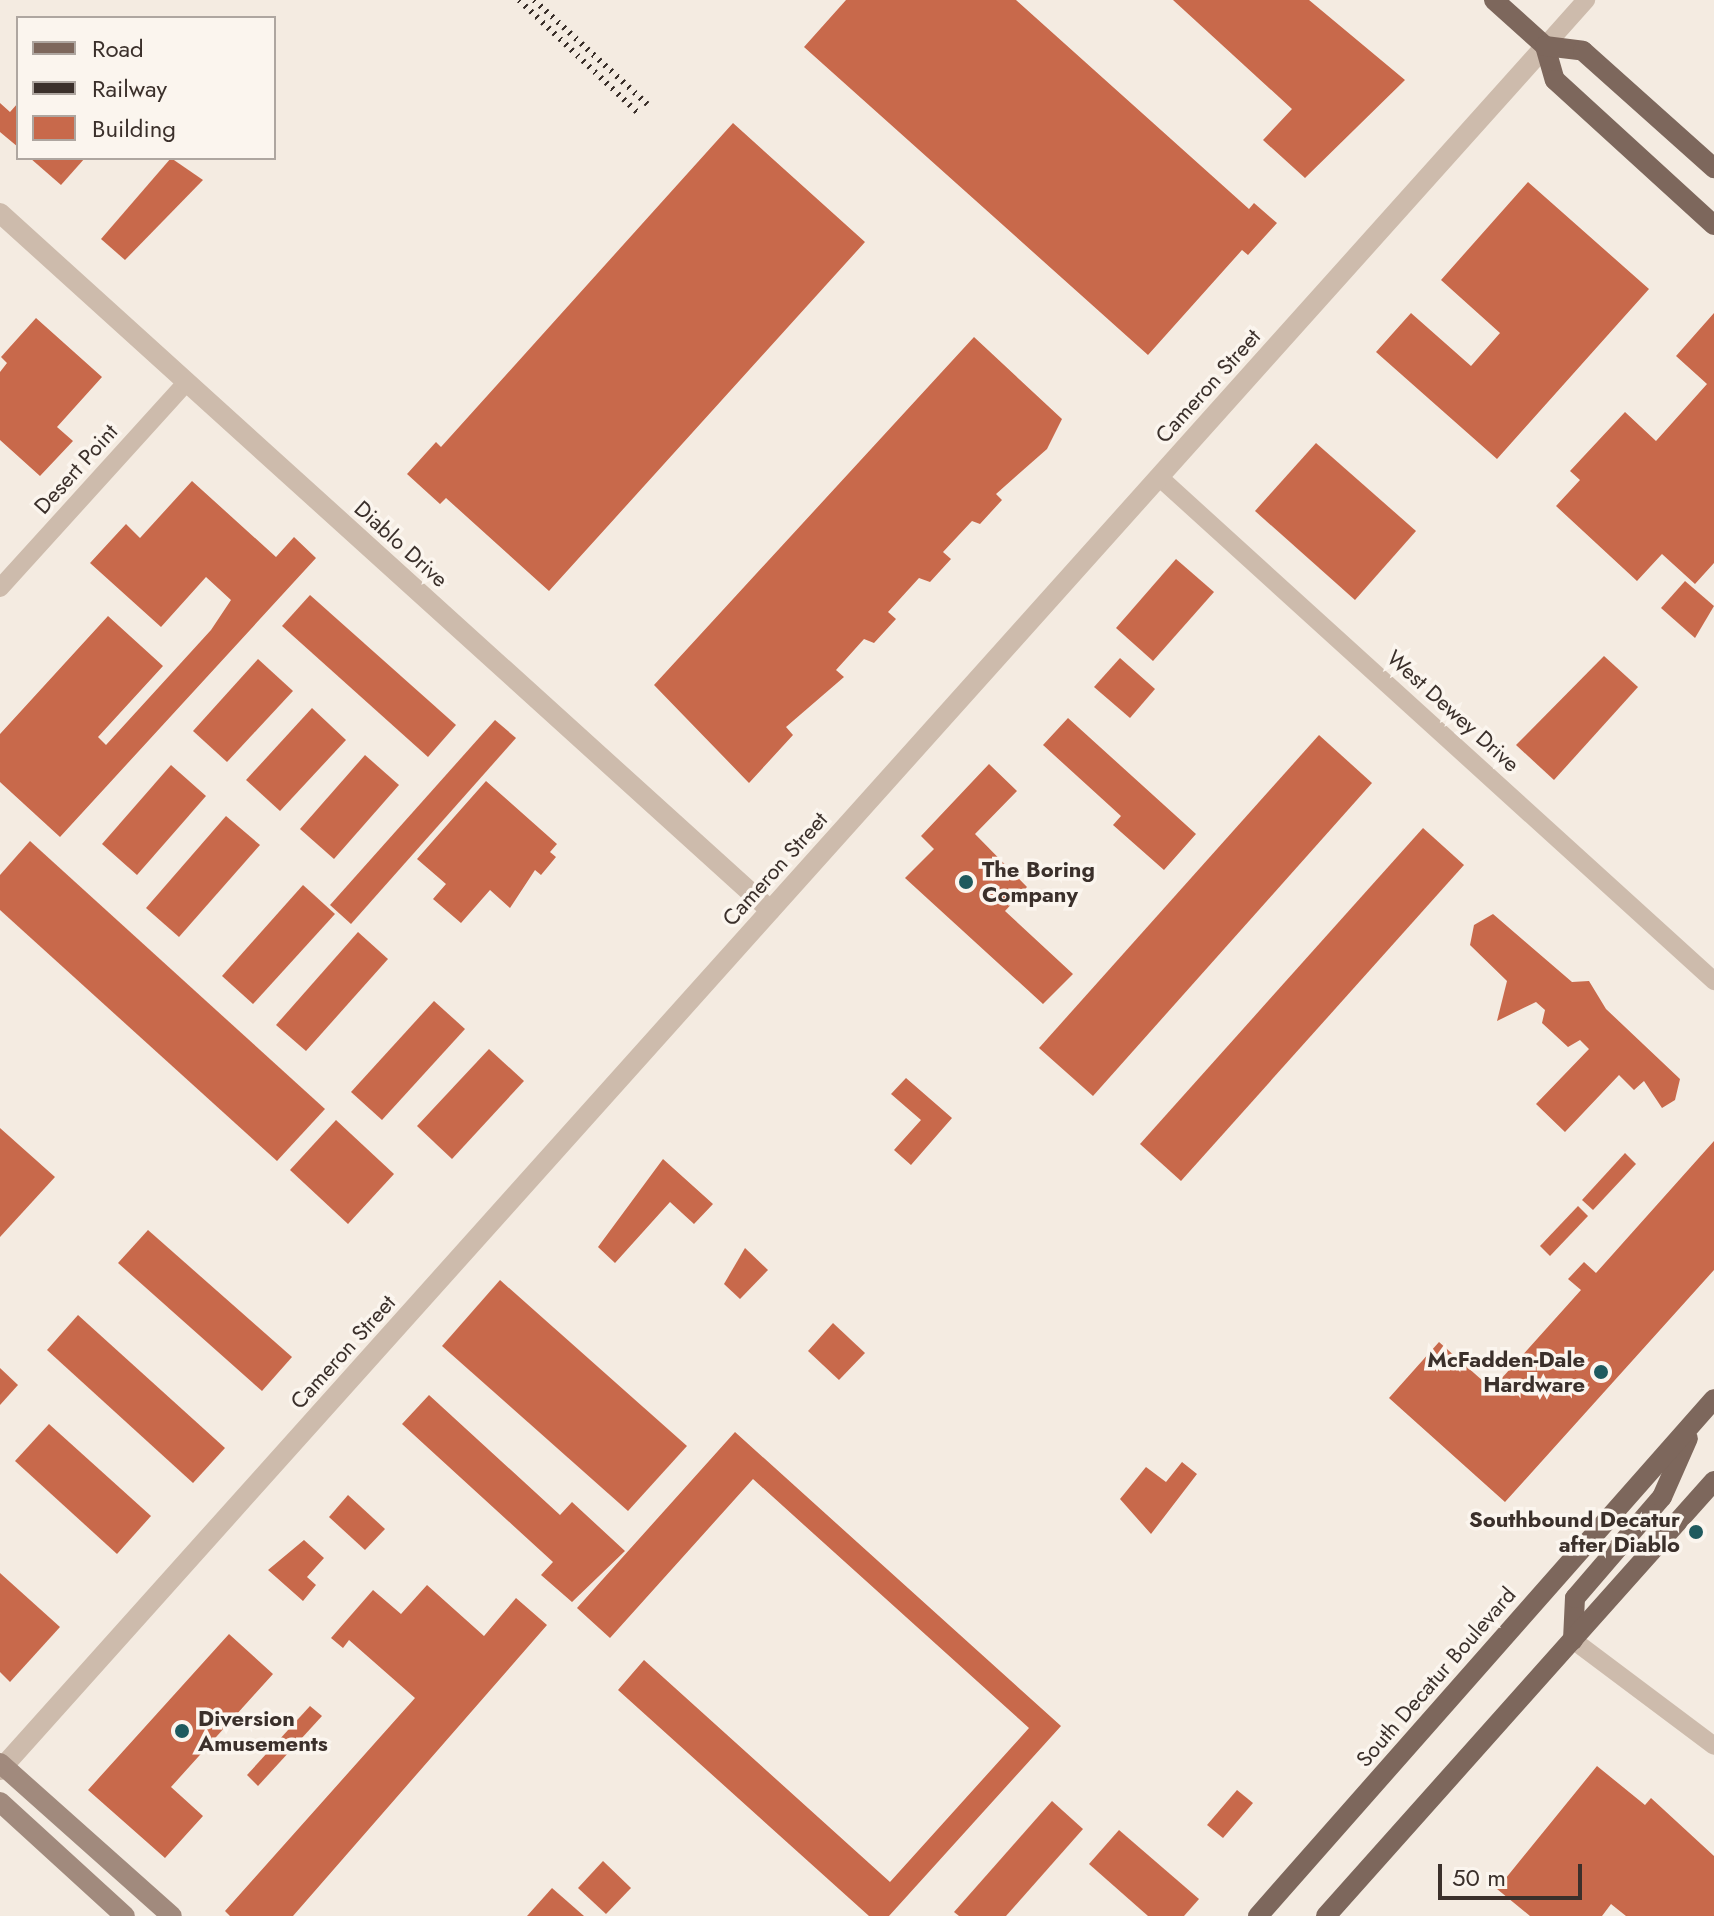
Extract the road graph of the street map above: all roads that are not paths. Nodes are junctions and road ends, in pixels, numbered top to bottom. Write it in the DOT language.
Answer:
graph roads {
  1 [pos="1494,0"];
  2 [pos="1586,0"];
  3 [pos="1545,46"];
  4 [pos="1714,168"];
  5 [pos="0,213"];
  6 [pos="1714,225"];
  7 [pos="187,382"];
  8 [pos="1159,477"];
  9 [pos="0,588"];
  10 [pos="770,910"];
  11 [pos="1714,981"];
  12 [pos="1714,1399"];
  13 [pos="1696,1420"];
  14 [pos="1714,1481"];
  15 [pos="1573,1640"];
  16 [pos="1714,1746"];
  17 [pos="1,1766"];
  18 [pos="0,1802"];
  19 [pos="125,1916"];
  20 [pos="172,1916"];
  21 [pos="1258,1916"];
  22 [pos="1326,1916"];
  1 -- 3 [label="main road"];
  2 -- 3 [label="street, Cameron Street"];
  3 -- 4 [label="main road"];
  3 -- 6 [label="main road"];
  3 -- 8 [label="street, Cameron Street"];
  5 -- 7 [label="street, Diablo Drive"];
  7 -- 9 [label="street, Desert Point"];
  7 -- 10 [label="street, Diablo Drive"];
  8 -- 10 [label="street, Cameron Street"];
  8 -- 11 [label="street, West Dewey Drive"];
  10 -- 17 [label="street, Cameron Street"];
  12 -- 13 [label="main road, South Decatur Boulevard"];
  13 -- 15 [label="main road"];
  13 -- 21 [label="main road, South Decatur Boulevard"];
  14 -- 15 [label="main road"];
  15 -- 16 [label="street"];
  15 -- 22 [label="main road"];
  17 -- 20 [label="main road"];
  18 -- 19 [label="main road"];
}
